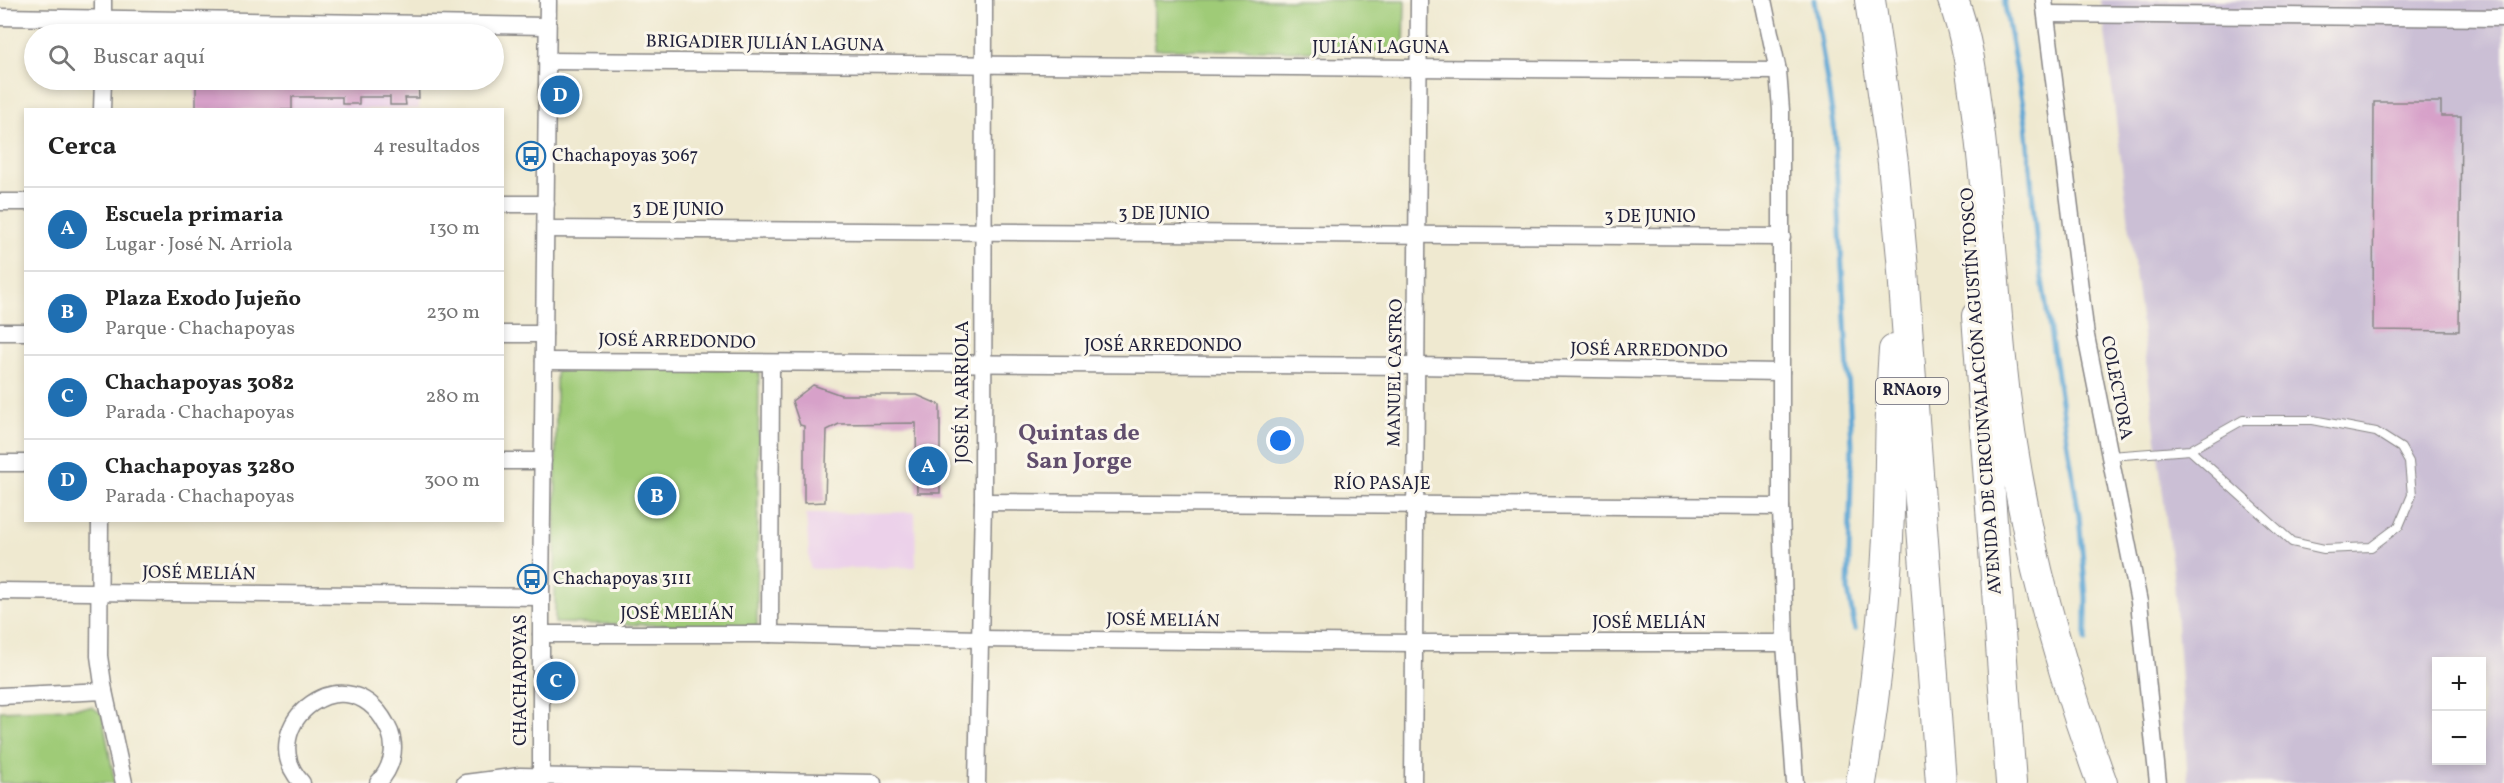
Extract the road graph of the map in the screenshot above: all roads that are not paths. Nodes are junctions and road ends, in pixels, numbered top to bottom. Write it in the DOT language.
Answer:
graph roads {
  1 [pos="103,0"];
  2 [pos="548,0"];
  3 [pos="984,0"];
  4 [pos="1419,0"];
  5 [pos="1762,0"];
  6 [pos="1870,0"];
  7 [pos="1941,0"];
  8 [pos="1953,0"];
  9 [pos="2045,7"];
  10 [pos="0,17"];
  11 [pos="2504,18"];
  12 [pos="80,24"];
  13 [pos="103,24"];
  14 [pos="504,26"];
  15 [pos="547,26"];
  16 [pos="547,61"];
  17 [pos="983,65"];
  18 [pos="1419,67"];
  19 [pos="1778,71"];
  20 [pos="103,90"];
  21 [pos="102,108"];
  22 [pos="0,202"];
  23 [pos="24,202"];
  24 [pos="504,204"];
  25 [pos="546,204"];
  26 [pos="546,229"];
  27 [pos="983,232"];
  28 [pos="1417,235"];
  29 [pos="1782,237"];
  30 [pos="1902,258"];
  31 [pos="0,332"];
  32 [pos="24,332"];
  33 [pos="504,334"];
  34 [pos="544,334"];
  35 [pos="544,361"];
  36 [pos="771,363"];
  37 [pos="983,364"];
  38 [pos="1416,366"];
  39 [pos="1781,372"];
  40 [pos="2190,450"];
  41 [pos="2110,456"];
  42 [pos="543,460"];
  43 [pos="504,461"];
  44 [pos="0,463"];
  45 [pos="24,463"];
  46 [pos="982,502"];
  47 [pos="1415,503"];
  48 [pos="1782,507"];
  49 [pos="100,522"];
  50 [pos="0,591"];
  51 [pos="99,592"];
  52 [pos="541,597"];
  53 [pos="541,634"];
  54 [pos="770,634"];
  55 [pos="980,639"];
  56 [pos="1415,643"];
  57 [pos="1785,643"];
  58 [pos="104,691"];
  59 [pos="0,696"];
  60 [pos="541,780"];
  61 [pos="691,782"];
  62 [pos="124,783"];
  63 [pos="302,783"];
  64 [pos="378,783"];
  65 [pos="465,783"];
  66 [pos="832,783"];
  67 [pos="873,783"];
  68 [pos="977,783"];
  69 [pos="1413,783"];
  70 [pos="1795,783"];
  71 [pos="1861,783"];
  72 [pos="1941,783"];
  73 [pos="2011,783"];
  74 [pos="2102,783"];
  75 [pos="2158,783"];
  1 -- 13 [label="street"];
  2 -- 15 [label="street, CHACHAPOYAS"];
  3 -- 17 [label="street, JOSÉ N. ARRIOLA"];
  4 -- 18 [label="street, MANUEL CASTRO"];
  5 -- 19 [label="street"];
  6 -- 30 [label="highway, RNA019"];
  7 -- 73 [label="highway, AVENIDA DE CIRCUNVALACIÓN AGUSTÍN TOSCO"];
  8 -- 74 [label="highway"];
  9 -- 11 [label="street"];
  9 -- 41 [label="street, COLECTORA"];
  10 -- 12 [label="street"];
  14 -- 15 [label="street"];
  15 -- 16 [label="street, CHACHAPOYAS"];
  16 -- 17 [label="street, BRIGADIER JULIÁN LAGUNA"];
  16 -- 25 [label="street, CHACHAPOYAS"];
  17 -- 18 [label="street, JULIÁN LAGUNA"];
  17 -- 27 [label="street, JOSÉ N. ARRIOLA"];
  18 -- 19 [label="street, JULIÁN LAGUNA"];
  18 -- 28 [label="street, MANUEL CASTRO"];
  19 -- 29 [label="street"];
  20 -- 21 [label="street"];
  22 -- 23 [label="street"];
  24 -- 25 [label="street"];
  25 -- 26 [label="street, CHACHAPOYAS"];
  26 -- 27 [label="street, 3 DE JUNIO"];
  26 -- 34 [label="street, CHACHAPOYAS"];
  27 -- 28 [label="street, 3 DE JUNIO"];
  27 -- 37 [label="street, JOSÉ N. ARRIOLA"];
  28 -- 29 [label="street, 3 DE JUNIO"];
  28 -- 38 [label="street, MANUEL CASTRO"];
  29 -- 39 [label="street"];
  30 -- 71 [label="highway"];
  30 -- 72 [label="highway, RNA019"];
  31 -- 32 [label="street"];
  33 -- 34 [label="street"];
  34 -- 35 [label="street, CHACHAPOYAS"];
  35 -- 36 [label="street, JOSÉ ARREDONDO"];
  35 -- 42 [label="street, CHACHAPOYAS"];
  36 -- 37 [label="street, JOSÉ ARREDONDO"];
  36 -- 54 [label="street"];
  37 -- 38 [label="street, JOSÉ ARREDONDO"];
  37 -- 46 [label="street, JOSÉ N. ARRIOLA"];
  38 -- 39 [label="street, JOSÉ ARREDONDO"];
  38 -- 47 [label="street, MANUEL CASTRO"];
  39 -- 48 [label="street"];
  40 -- 40 [label="lane"];
  40 -- 41 [label="lane"];
  41 -- 75 [label="street, COLECTORA"];
  42 -- 43 [label="street"];
  42 -- 52 [label="street, CHACHAPOYAS"];
  44 -- 45 [label="street"];
  46 -- 47 [label="street, RÍO PASAJE"];
  46 -- 55 [label="street, JOSÉ N. ARRIOLA"];
  47 -- 48 [label="street, RÍO PASAJE"];
  47 -- 56 [label="street, MANUEL CASTRO"];
  48 -- 57 [label="street"];
  49 -- 51 [label="street"];
  50 -- 51 [label="street, JOSÉ MELIÁN"];
  51 -- 52 [label="street, JOSÉ MELIÁN"];
  51 -- 58 [label="street"];
  52 -- 53 [label="street, CHACHAPOYAS"];
  53 -- 54 [label="street, JOSÉ MELIÁN"];
  53 -- 60 [label="street, CHACHAPOYAS"];
  54 -- 55 [label="street, JOSÉ MELIÁN"];
  55 -- 56 [label="street, JOSÉ MELIÁN"];
  55 -- 68 [label="street, JOSÉ N. ARRIOLA"];
  56 -- 57 [label="street, JOSÉ MELIÁN"];
  56 -- 69 [label="street, MANUEL CASTRO"];
  57 -- 70 [label="street"];
  58 -- 59 [label="street"];
  58 -- 62 [label="street"];
  60 -- 61 [label="street"];
  60 -- 65 [label="street"];
  61 -- 66 [label="street"];
  63 -- 64 [label="street"];
  66 -- 67 [label="street"];
}
